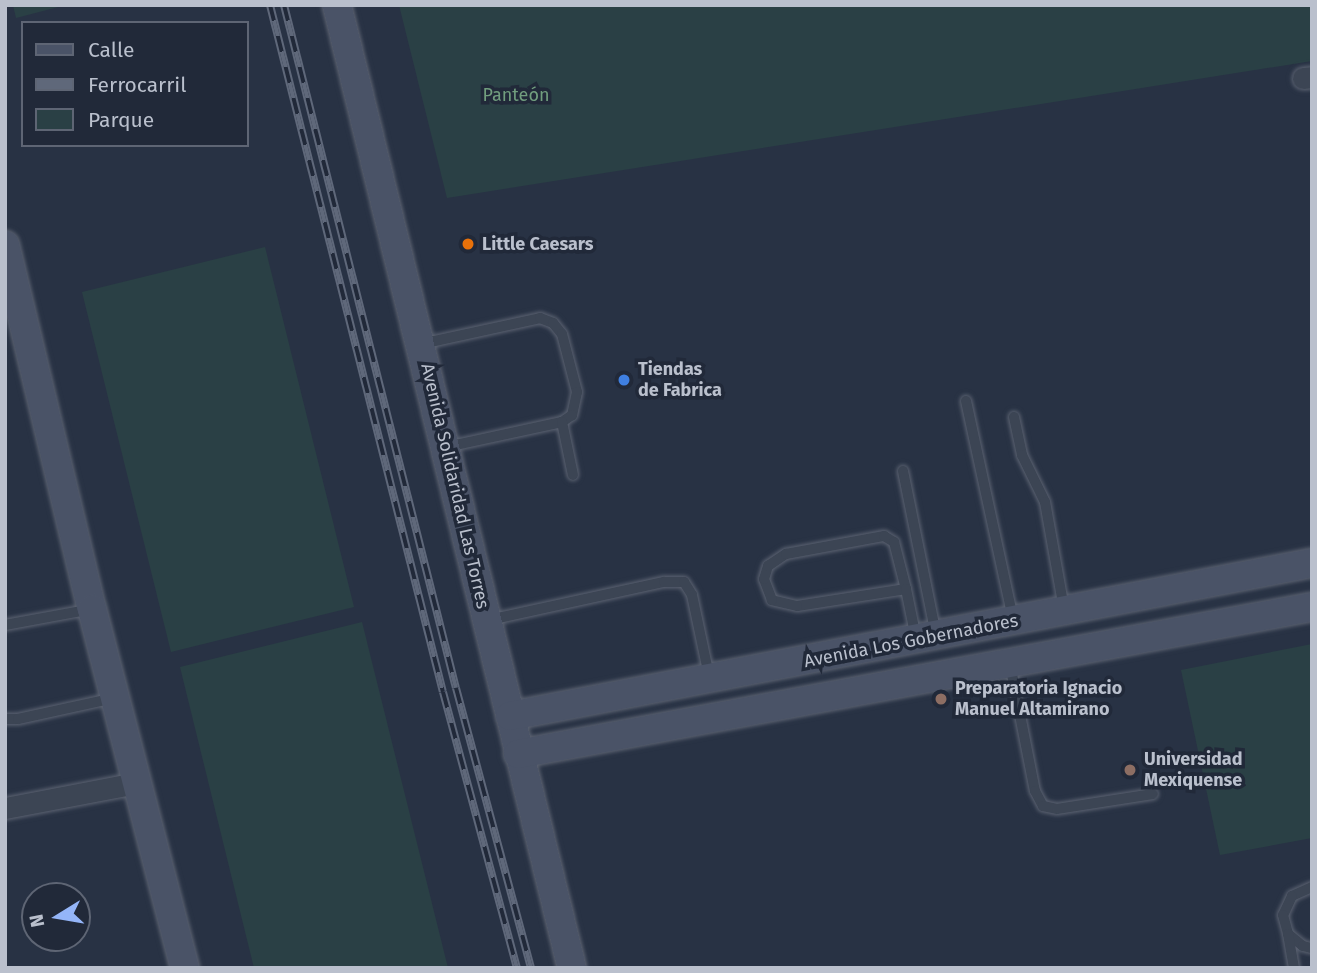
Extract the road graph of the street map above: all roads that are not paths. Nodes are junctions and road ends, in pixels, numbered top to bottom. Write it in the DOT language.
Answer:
graph roads {
  1 [pos="337,5"];
  2 [pos="5,245"];
  3 [pos="10,279"];
  4 [pos="421,344"];
  5 [pos="965,401"];
  6 [pos="1014,417"];
  7 [pos="562,422"];
  8 [pos="446,447"];
  9 [pos="903,471"];
  10 [pos="573,475"];
  11 [pos="1312,563"];
  12 [pos="906,589"];
  13 [pos="1312,607"];
  14 [pos="92,609"];
  15 [pos="1065,612"];
  16 [pos="487,620"];
  17 [pos="1014,622"];
  18 [pos="5,625"];
  19 [pos="927,638"];
  20 [pos="1010,664"];
  21 [pos="710,679"];
  22 [pos="651,691"];
  23 [pos="114,698"];
  24 [pos="510,716"];
  25 [pos="5,719"];
  26 [pos="658,727"];
  27 [pos="518,754"];
  28 [pos="136,783"];
  29 [pos="1153,794"];
  30 [pos="5,808"];
  31 [pos="1312,887"];
  32 [pos="1288,934"];
  33 [pos="1312,948"];
  34 [pos="186,968"];
  35 [pos="572,968"];
  36 [pos="1294,968"];
  1 -- 4 [label="main road, Avenida Solidaridad Las Torres"];
  2 -- 3 [label="main road"];
  3 -- 14 [label="main road"];
  4 -- 7 [label="lane"];
  4 -- 8 [label="main road, Avenida Solidaridad Las Torres"];
  5 -- 17 [label="lane"];
  6 -- 15 [label="lane"];
  7 -- 8 [label="lane"];
  7 -- 10 [label="lane"];
  8 -- 16 [label="main road, Avenida Solidaridad Las Torres"];
  9 -- 19 [label="lane"];
  11 -- 15 [label="main road, Avenida Los Gobernadores"];
  12 -- 12 [label="lane"];
  12 -- 19 [label="lane"];
  13 -- 20 [label="main road"];
  14 -- 18 [label="lane"];
  14 -- 23 [label="main road"];
  15 -- 17 [label="main road, Avenida Los Gobernadores"];
  16 -- 21 [label="lane"];
  16 -- 24 [label="main road, Avenida Solidaridad Las Torres"];
  17 -- 19 [label="main road, Avenida Los Gobernadores"];
  19 -- 21 [label="main road, Avenida Los Gobernadores"];
  20 -- 26 [label="main road"];
  20 -- 29 [label="lane"];
  21 -- 22 [label="main road, Avenida Los Gobernadores"];
  22 -- 24 [label="main road, Avenida Los Gobernadores"];
  22 -- 26 [label="main road"];
  23 -- 25 [label="lane"];
  23 -- 28 [label="main road"];
  24 -- 27 [label="main road, Avenida Solidaridad Las Torres"];
  26 -- 27 [label="main road"];
  27 -- 35 [label="main road, Avenida Solidaridad Las Torres"];
  28 -- 30 [label="street"];
  28 -- 34 [label="main road"];
  31 -- 32 [label="lane"];
  32 -- 33 [label="lane"];
  32 -- 36 [label="lane"];
}
